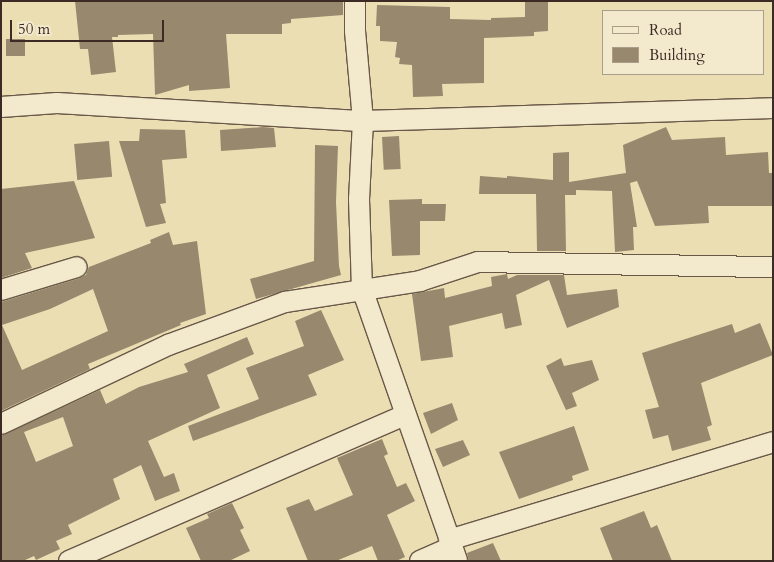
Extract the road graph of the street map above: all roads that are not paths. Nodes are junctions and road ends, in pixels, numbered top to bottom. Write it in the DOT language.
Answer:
graph roads {
  1 [pos="355,1"];
  2 [pos="1,107"];
  3 [pos="773,108"];
  4 [pos="363,121"];
  5 [pos="77,267"];
  6 [pos="773,267"];
  7 [pos="362,289"];
  8 [pos="1,290"];
  9 [pos="405,415"];
  10 [pos="1,424"];
  11 [pos="773,442"];
  12 [pos="453,549"];
  13 [pos="70,561"];
  14 [pos="420,561"];
  1 -- 4 [label="street"];
  2 -- 4 [label="street"];
  3 -- 4 [label="street"];
  4 -- 7 [label="street"];
  5 -- 8 [label="street"];
  6 -- 7 [label="street"];
  7 -- 9 [label="street"];
  7 -- 10 [label="street"];
  9 -- 12 [label="street"];
  9 -- 13 [label="street"];
  11 -- 12 [label="street"];
  12 -- 14 [label="street"];
}
